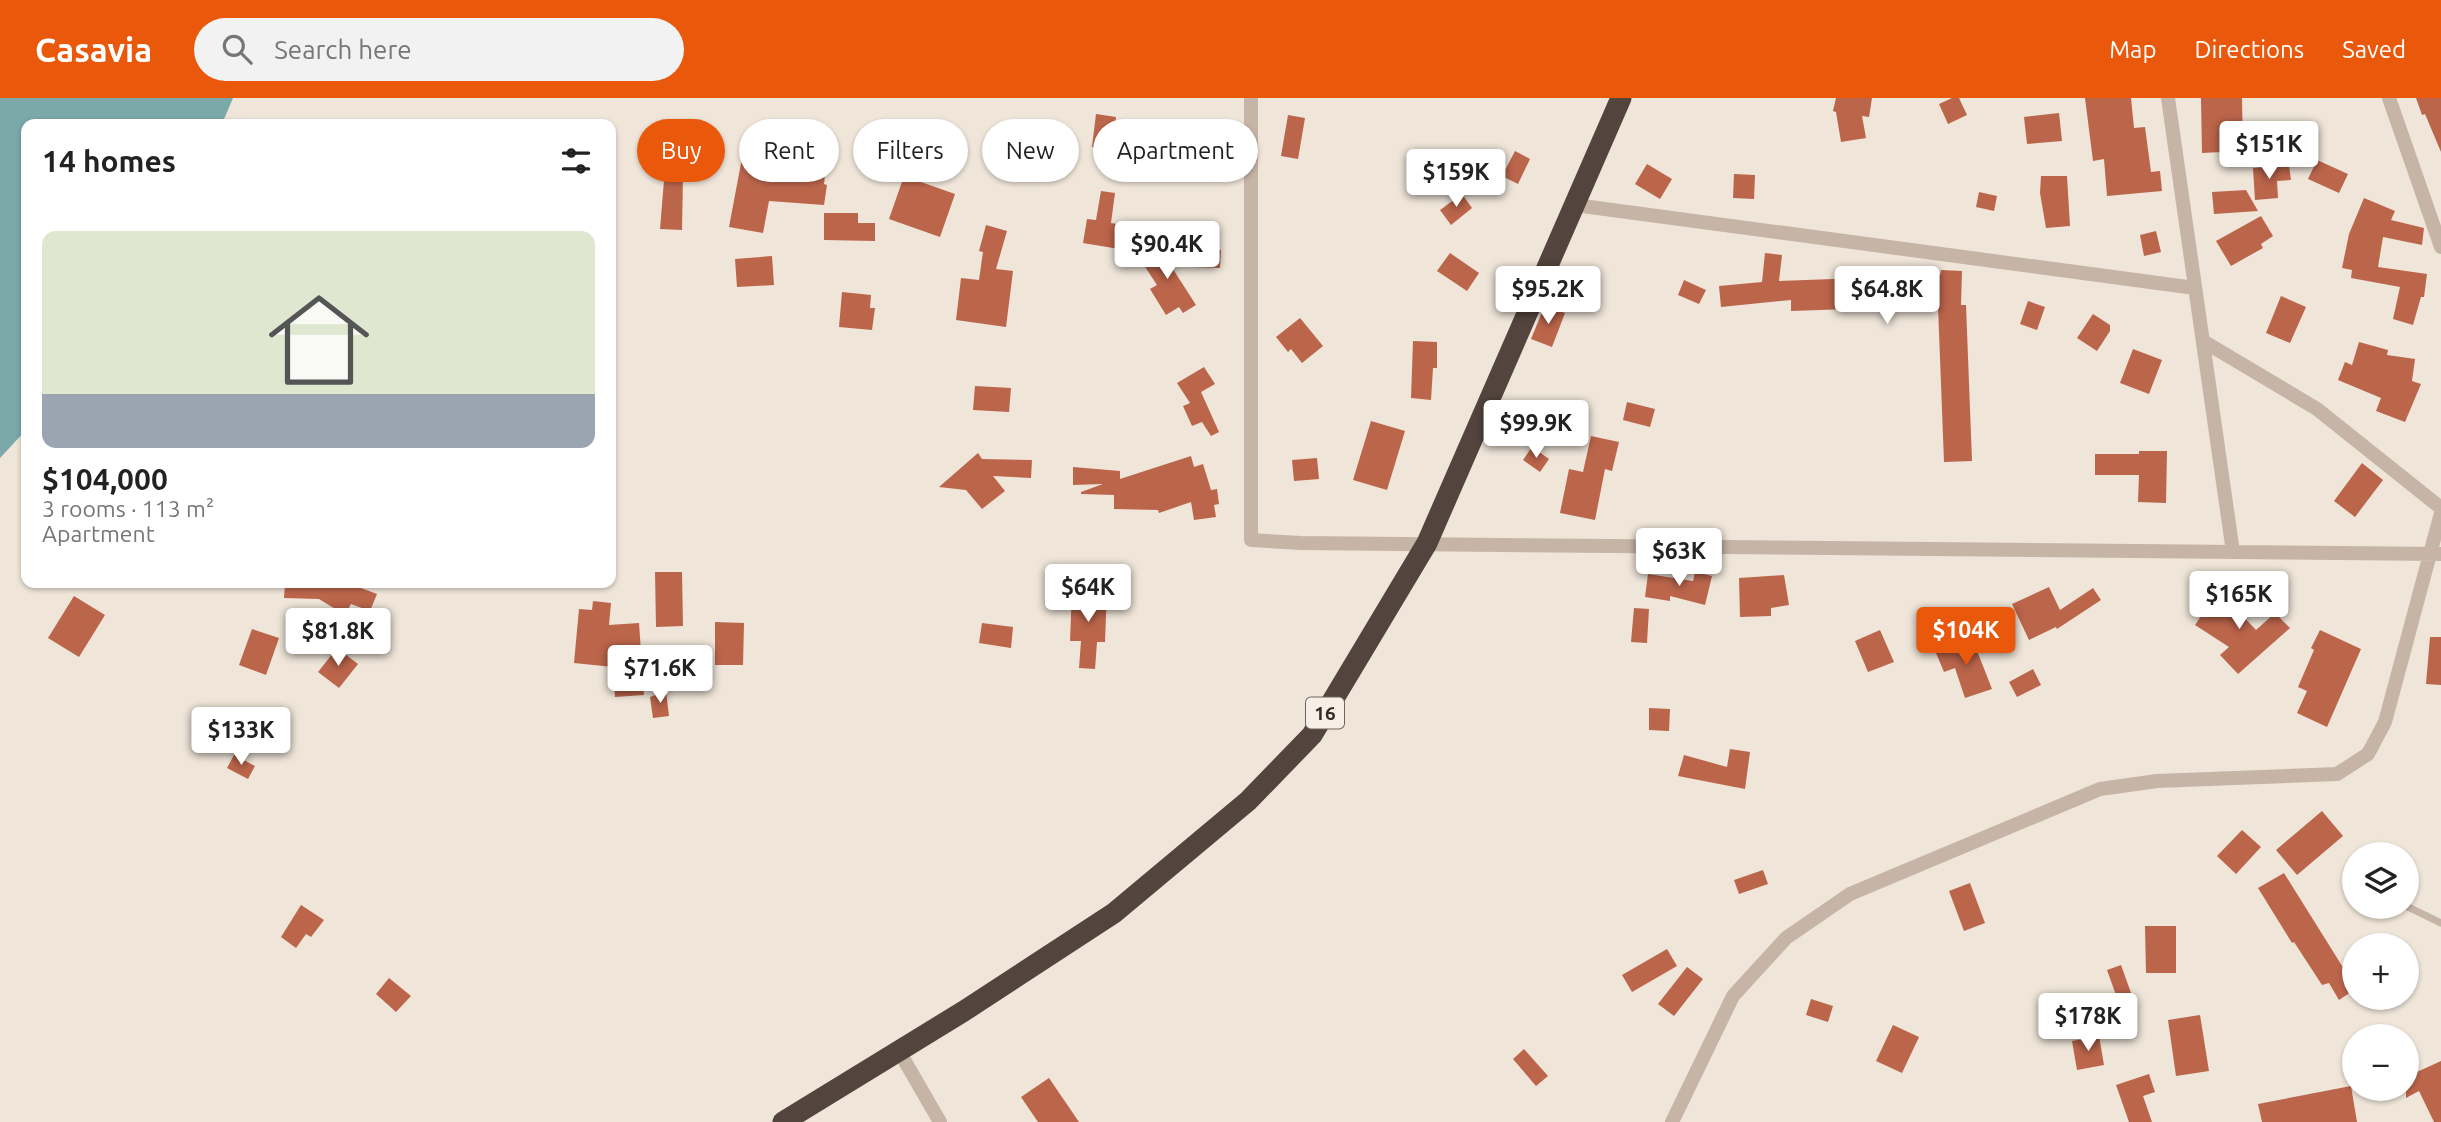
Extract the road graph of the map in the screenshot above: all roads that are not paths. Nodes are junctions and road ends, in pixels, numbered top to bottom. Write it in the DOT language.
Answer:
graph roads {
  1 [pos="1251,98"];
  2 [pos="1621,98"];
  3 [pos="2168,98"];
  4 [pos="2389,98"];
  5 [pos="1574,205"];
  6 [pos="2441,247"];
  7 [pos="2195,288"];
  8 [pos="2203,341"];
  9 [pos="2441,508"];
  10 [pos="2441,513"];
  11 [pos="1427,544"];
  12 [pos="2233,552"];
  13 [pos="2435,554"];
  14 [pos="2419,912"];
  15 [pos="2441,923"];
  16 [pos="899,1051"];
  17 [pos="783,1122"];
  18 [pos="940,1122"];
  19 [pos="1672,1122"];
  1 -- 11 [label="street"];
  2 -- 5 [label="highway, 16"];
  3 -- 7 [label="street"];
  4 -- 6 [label="street"];
  5 -- 7 [label="street"];
  5 -- 11 [label="highway, 16"];
  7 -- 8 [label="street"];
  8 -- 9 [label="street"];
  8 -- 12 [label="street"];
  10 -- 13 [label="street"];
  11 -- 12 [label="street"];
  11 -- 16 [label="highway, 16"];
  12 -- 13 [label="street"];
  13 -- 19 [label="street"];
  14 -- 15 [label="lane"];
  16 -- 17 [label="highway, 16"];
  16 -- 18 [label="street"];
}
